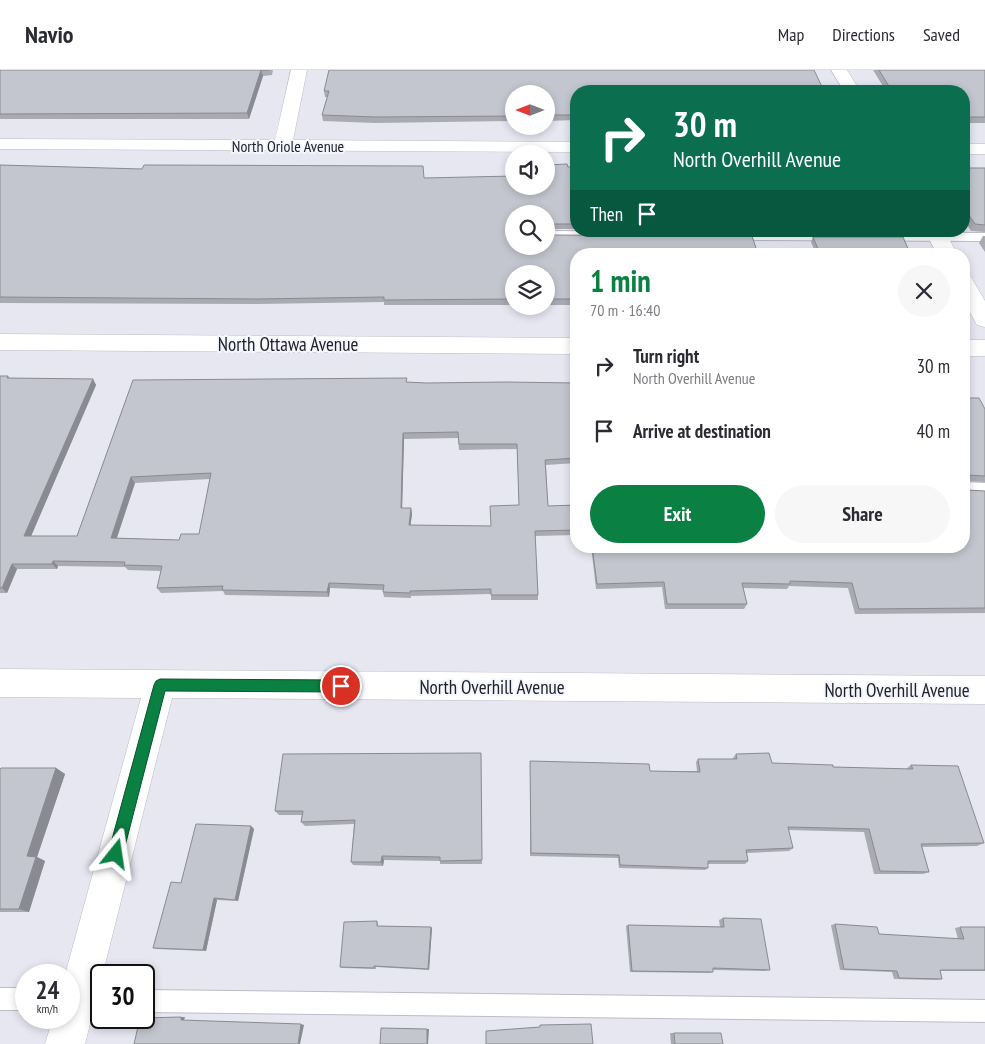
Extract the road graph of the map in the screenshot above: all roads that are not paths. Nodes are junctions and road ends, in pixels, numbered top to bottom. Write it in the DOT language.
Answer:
graph roads {
  1 [pos="299,70"];
  2 [pos="839,70"];
  3 [pos="848,85"];
  4 [pos="0,144"];
  5 [pos="283,146"];
  6 [pos="570,147"];
  7 [pos="970,149"];
  8 [pos="985,149"];
  9 [pos="555,235"];
  10 [pos="570,235"];
  11 [pos="677,237"];
  12 [pos="985,237"];
  13 [pos="940,241"];
  14 [pos="970,293"];
  15 [pos="985,320"];
  16 [pos="0,342"];
  17 [pos="570,346"];
  18 [pos="970,348"];
  19 [pos="985,348"];
  20 [pos="970,488"];
  21 [pos="985,489"];
  22 [pos="0,683"];
  23 [pos="160,685"];
  24 [pos="985,690"];
  25 [pos="0,999"];
  26 [pos="15,999"];
  27 [pos="82,1000"];
  28 [pos="155,1001"];
  29 [pos="985,1011"];
  30 [pos="65,1044"];
  1 -- 5 [label="street"];
  2 -- 3 [label="street"];
  4 -- 5 [label="street, North Oriole Avenue"];
  5 -- 6 [label="street, North Oriole Avenue"];
  7 -- 8 [label="street"];
  9 -- 10 [label="lane"];
  11 -- 13 [label="lane"];
  12 -- 13 [label="lane"];
  14 -- 15 [label="street"];
  16 -- 17 [label="street, North Ottawa Avenue"];
  18 -- 19 [label="street"];
  20 -- 21 [label="lane"];
  22 -- 23 [label="street, North Overhill Avenue"];
  23 -- 24 [label="street, North Overhill Avenue"];
  23 -- 27 [label="street"];
  25 -- 26 [label="lane"];
  27 -- 30 [label="street"];
  28 -- 29 [label="lane"];
}
